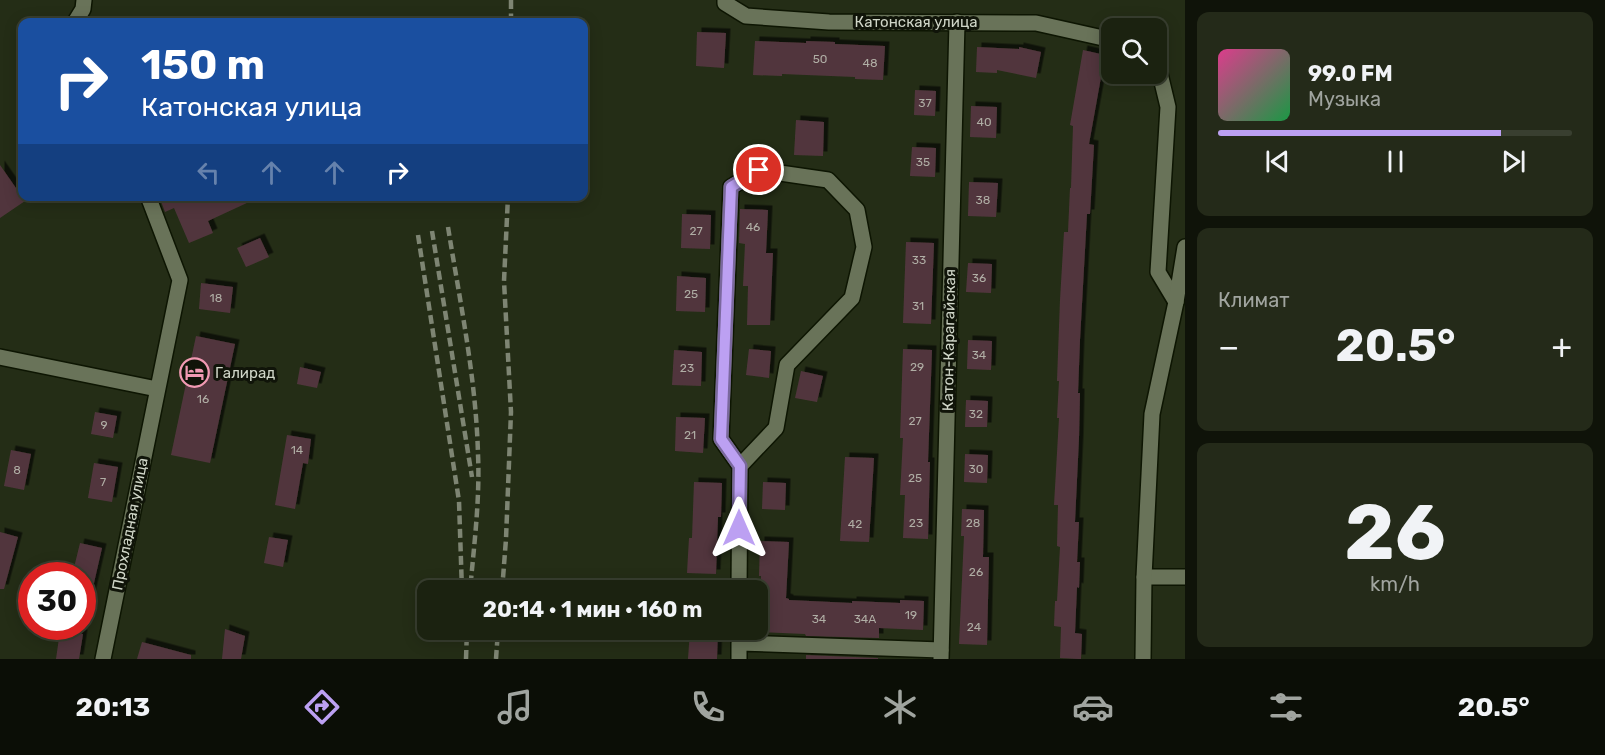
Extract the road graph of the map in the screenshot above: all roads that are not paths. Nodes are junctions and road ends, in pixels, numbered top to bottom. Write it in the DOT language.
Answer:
graph roads {
  1 [pos="84,0"];
  2 [pos="725,0"];
  3 [pos="77,18"];
  4 [pos="957,22"];
  5 [pos="1101,38"];
  6 [pos="1162,84"];
  7 [pos="150,201"];
  8 [pos="1185,247"];
  9 [pos="1176,302"];
  10 [pos="0,357"];
  11 [pos="157,389"];
  12 [pos="740,466"];
  13 [pos="1144,577"];
  14 [pos="1185,577"];
  15 [pos="739,580"];
  16 [pos="768,639"];
  17 [pos="739,640"];
  18 [pos="941,654"];
  19 [pos="103,659"];
  20 [pos="739,659"];
  21 [pos="1143,659"];
  1 -- 3 [label="street"];
  2 -- 4 [label="street, Катонская улица"];
  4 -- 5 [label="street, Катонская улица"];
  4 -- 18 [label="street, Катон-Карагайская"];
  6 -- 9 [label="street"];
  7 -- 11 [label="street, Прохладная улица"];
  8 -- 9 [label="street"];
  9 -- 13 [label="street"];
  10 -- 11 [label="street"];
  11 -- 19 [label="street, Прохладная улица"];
  12 -- 12 [label="street"];
  12 -- 15 [label="street"];
  13 -- 14 [label="street"];
  13 -- 21 [label="street"];
  16 -- 18 [label="street"];
  17 -- 20 [label="street"];
}
